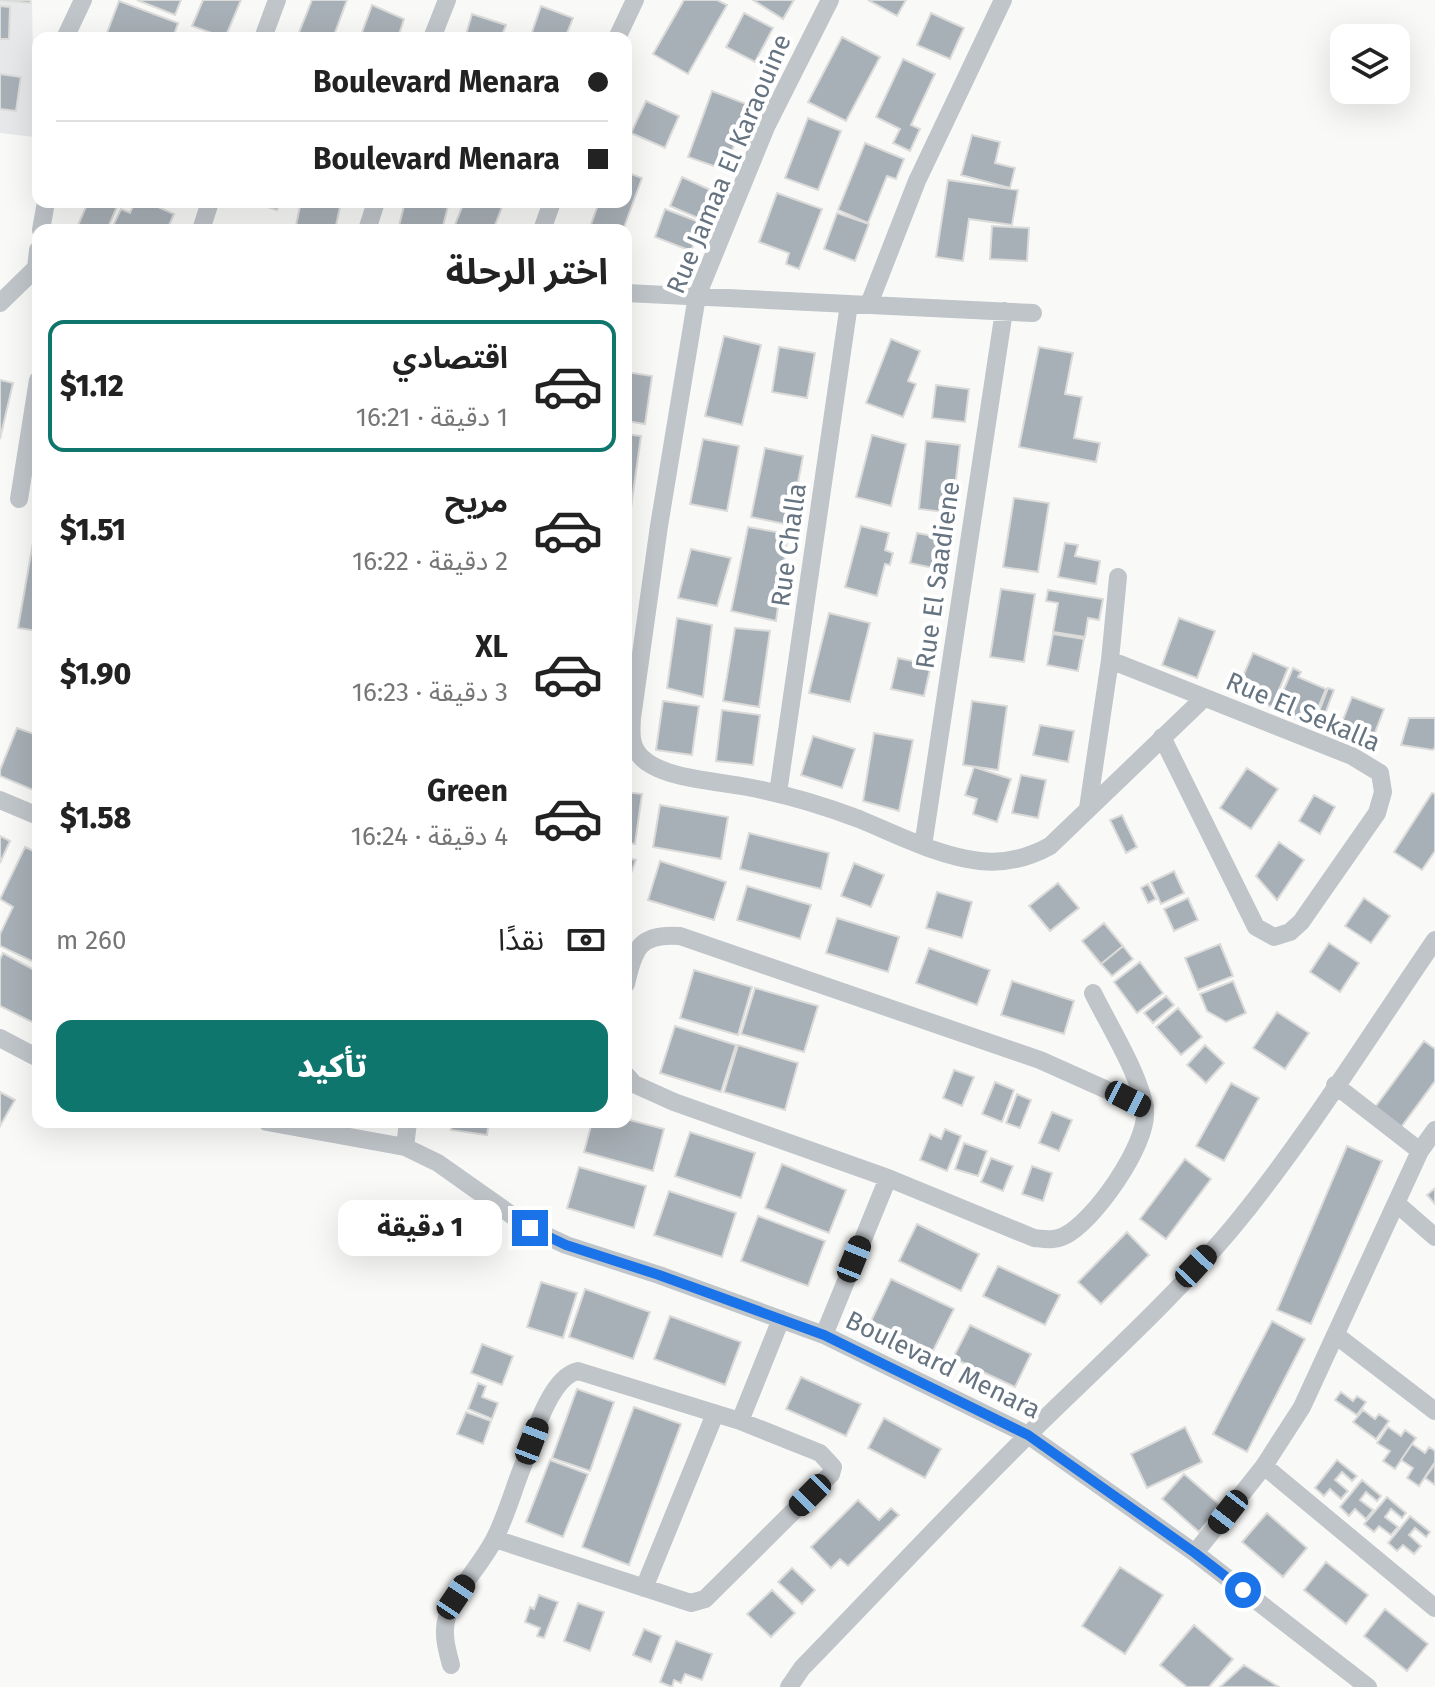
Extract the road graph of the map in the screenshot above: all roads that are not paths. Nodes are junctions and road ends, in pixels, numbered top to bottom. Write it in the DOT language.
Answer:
graph roads {
  1 [pos="83,0"];
  2 [pos="277,0"];
  3 [pos="447,0"];
  4 [pos="635,0"];
  5 [pos="830,0"];
  6 [pos="1003,0"];
  7 [pos="68,32"];
  8 [pos="265,32"];
  9 [pos="434,32"];
  10 [pos="620,32"];
  11 [pos="32,268"];
  12 [pos="632,293"];
  13 [pos="697,296"];
  14 [pos="0,303"];
  15 [pos="849,304"];
  16 [pos="869,304"];
  17 [pos="1004,311"];
  18 [pos="1033,313"];
  19 [pos="32,418"];
  20 [pos="19,499"];
  21 [pos="1118,577"];
  22 [pos="1110,660"];
  23 [pos="1204,698"];
  24 [pos="632,730"];
  25 [pos="1162,737"];
  26 [pos="632,740"];
  27 [pos="778,793"];
  28 [pos="0,800"];
  29 [pos="1088,808"];
  30 [pos="32,813"];
  31 [pos="923,846"];
  32 [pos="1435,940"];
  33 [pos="632,958"];
  34 [pos="1093,993"];
  35 [pos="0,1038"];
  36 [pos="32,1055"];
  37 [pos="632,1082"];
  38 [pos="1335,1085"];
  39 [pos="1145,1107"];
  40 [pos="300,1128"];
  41 [pos="407,1128"];
  42 [pos="1435,1130"];
  43 [pos="405,1147"];
  44 [pos="1420,1151"];
  45 [pos="888,1178"];
  46 [pos="1396,1203"];
  47 [pos="1435,1237"];
  48 [pos="781,1319"];
  49 [pos="824,1335"];
  50 [pos="1337,1336"];
  51 [pos="1435,1411"];
  52 [pos="715,1414"];
  53 [pos="740,1421"];
  54 [pos="1028,1435"];
  55 [pos="1264,1466"];
  56 [pos="495,1539"];
  57 [pos="1195,1553"];
  58 [pos="644,1588"];
  59 [pos="1435,1608"];
  60 [pos="451,1665"];
  61 [pos="789,1687"];
  62 [pos="1368,1687"];
  1 -- 7 [label="street"];
  2 -- 8 [label="street"];
  3 -- 9 [label="street"];
  4 -- 10 [label="street"];
  5 -- 13 [label="street, Rue Jamaa El Karaouine"];
  6 -- 16 [label="street"];
  11 -- 14 [label="street"];
  12 -- 13 [label="street"];
  13 -- 15 [label="street"];
  13 -- 24 [label="street, Rue Jamaa El Karaouine"];
  15 -- 16 [label="street"];
  15 -- 27 [label="street, Rue Challa"];
  16 -- 17 [label="street"];
  17 -- 18 [label="street"];
  17 -- 31 [label="street, Rue El Saadiene"];
  19 -- 20 [label="street"];
  21 -- 22 [label="street"];
  22 -- 23 [label="street, Rue El Sekalla"];
  22 -- 29 [label="street"];
  23 -- 25 [label="street, Rue Jamaa El Karaouine"];
  23 -- 25 [label="street, Rue El Sekalla"];
  25 -- 29 [label="street, Rue Jamaa El Karaouine"];
  26 -- 27 [label="street, Rue Jamaa El Karaouine"];
  27 -- 31 [label="street, Rue Jamaa El Karaouine"];
  28 -- 30 [label="street"];
  29 -- 31 [label="street, Rue Jamaa El Karaouine"];
  32 -- 38 [label="street"];
  33 -- 39 [label="street"];
  34 -- 39 [label="street"];
  35 -- 36 [label="street"];
  37 -- 45 [label="street"];
  38 -- 44 [label="street"];
  38 -- 54 [label="street"];
  39 -- 45 [label="street"];
  40 -- 43 [label="street, Boulevard Menara"];
  41 -- 43 [label="street"];
  42 -- 44 [label="street"];
  43 -- 48 [label="street, Boulevard Menara"];
  44 -- 46 [label="street"];
  45 -- 49 [label="street"];
  46 -- 47 [label="street"];
  46 -- 50 [label="street"];
  48 -- 49 [label="street, Boulevard Menara"];
  48 -- 53 [label="street"];
  49 -- 54 [label="street, Boulevard Menara"];
  50 -- 51 [label="street"];
  50 -- 55 [label="street"];
  52 -- 53 [label="street"];
  52 -- 56 [label="street"];
  52 -- 58 [label="street"];
  53 -- 58 [label="street"];
  54 -- 57 [label="street, Boulevard Menara"];
  54 -- 61 [label="street"];
  55 -- 57 [label="street"];
  55 -- 59 [label="street"];
  56 -- 58 [label="street"];
  56 -- 60 [label="street"];
  57 -- 62 [label="street, Boulevard Menara"];
}
